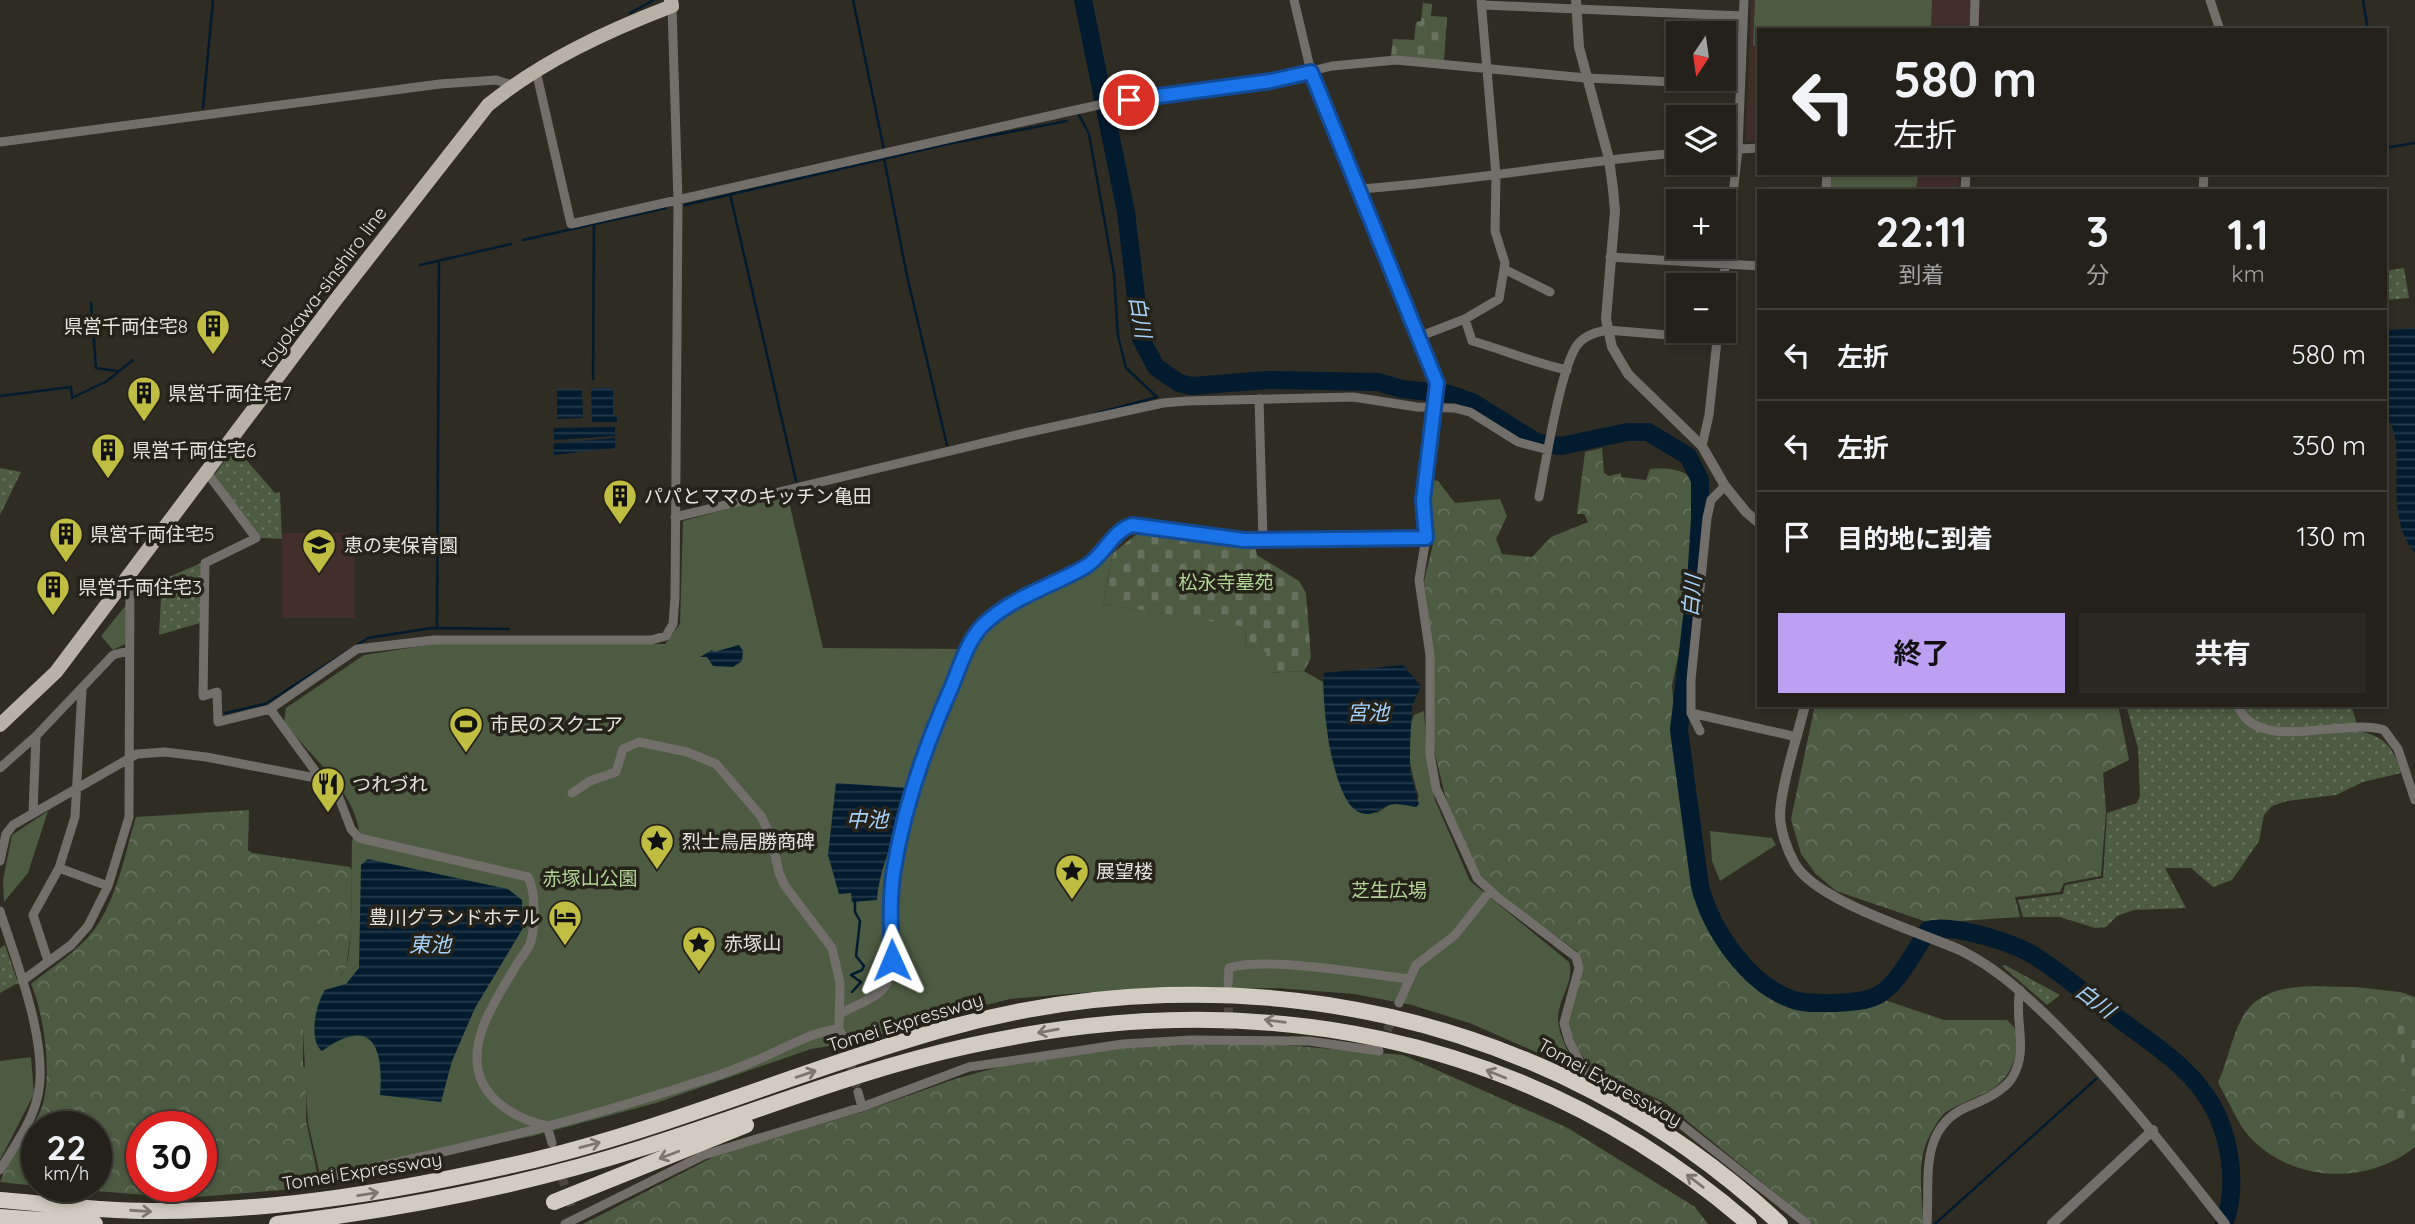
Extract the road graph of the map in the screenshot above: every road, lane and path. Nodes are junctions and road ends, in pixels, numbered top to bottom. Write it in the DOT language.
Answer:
graph roads {
  1 [pos="1294,0"];
  2 [pos="1744,0"];
  3 [pos="1975,0"];
  4 [pos="2210,0"];
  5 [pos="675,2"];
  6 [pos="1482,2"];
  7 [pos="1576,4"];
  8 [pos="1743,16"];
  9 [pos="1974,28"];
  10 [pos="2219,28"];
  11 [pos="1487,68"];
  12 [pos="536,71"];
  13 [pos="1311,72"];
  14 [pos="1586,78"];
  15 [pos="512,85"];
  16 [pos="1740,85"];
  17 [pos="0,142"];
  18 [pos="1757,148"];
  19 [pos="1738,149"];
  20 [pos="1666,154"];
  21 [pos="1609,159"];
  22 [pos="1496,175"];
  23 [pos="1358,189"];
  24 [pos="678,201"];
  25 [pos="1611,257"];
  26 [pos="1725,262"];
  27 [pos="1757,266"];
  28 [pos="1504,269"];
  29 [pos="1724,273"];
  30 [pos="1550,292"];
  31 [pos="1465,319"];
  32 [pos="1607,330"];
  33 [pos="1666,333"];
  34 [pos="1418,337"];
  35 [pos="1717,343"];
  36 [pos="1567,370"];
  37 [pos="1259,399"];
  38 [pos="1434,406"];
  39 [pos="1702,446"];
  40 [pos="1548,450"];
  41 [pos="208,474"];
  42 [pos="1726,485"];
  43 [pos="1539,497"];
  44 [pos="675,517"];
  45 [pos="1757,521"];
  46 [pos="1426,538"];
  47 [pos="1263,540"];
  48 [pos="130,572"];
  49 [pos="128,651"];
  50 [pos="82,689"];
  51 [pos="1804,707"];
  52 [pos="2239,707"];
  53 [pos="270,709"];
  54 [pos="1691,713"];
  55 [pos="0,725"];
  56 [pos="1700,731"];
  57 [pos="36,736"];
  58 [pos="1797,737"];
  59 [pos="128,758"];
  60 [pos="0,768"];
  61 [pos="321,779"];
  62 [pos="77,789"];
  63 [pos="572,793"];
  64 [pos="2415,800"];
  65 [pos="33,814"];
  66 [pos="1,855"];
  67 [pos="59,868"];
  68 [pos="108,886"];
  69 [pos="1490,891"];
  70 [pos="0,911"];
  71 [pos="48,961"];
  72 [pos="1408,979"];
  73 [pos="22,981"];
  74 [pos="1228,984"];
  75 [pos="2020,990"];
  76 [pos="1399,1003"];
  77 [pos="839,1015"];
  78 [pos="839,1028"];
  79 [pos="844,1039"];
  80 [pos="1379,1051"];
  81 [pos="844,1080"];
  82 [pos="858,1092"];
  83 [pos="862,1107"];
  84 [pos="547,1126"];
  85 [pos="2153,1130"];
  86 [pos="552,1143"];
  87 [pos="0,1170"];
  88 [pos="325,1178"];
  89 [pos="0,1200"];
  90 [pos="554,1202"];
  91 [pos="571,1206"];
  92 [pos="0,1217"];
  93 [pos="574,1218"];
  94 [pos="2222,1221"];
  95 [pos="76,1223"];
  96 [pos="94,1224"];
  97 [pos="277,1224"];
  98 [pos="565,1224"];
  99 [pos="1749,1224"];
  100 [pos="1780,1224"];
  101 [pos="1807,1224"];
  102 [pos="1927,1224"];
  103 [pos="2052,1224"];
  1 -- 13 [label="street"];
  2 -- 8 [label="street"];
  3 -- 9 [label="street"];
  4 -- 10 [label="street"];
  5 -- 12 [label="main road, toyokawa-sinshiro line"];
  5 -- 24 [label="street"];
  6 -- 7 [label="street"];
  6 -- 11 [label="street"];
  7 -- 8 [label="street"];
  7 -- 14 [label="street"];
  8 -- 16 [label="street"];
  11 -- 13 [label="street"];
  11 -- 14 [label="street"];
  11 -- 22 [label="street"];
  12 -- 15 [label="main road, toyokawa-sinshiro line"];
  12 -- 24 [label="street"];
  13 -- 23 [label="street"];
  13 -- 24 [label="street"];
  14 -- 16 [label="street"];
  14 -- 21 [label="street"];
  15 -- 17 [label="street"];
  15 -- 41 [label="main road, toyokawa-sinshiro line"];
  16 -- 19 [label="street"];
  18 -- 19 [label="street"];
  19 -- 26 [label="street"];
  20 -- 21 [label="street"];
  21 -- 22 [label="street"];
  21 -- 25 [label="street"];
  22 -- 23 [label="street"];
  22 -- 28 [label="street"];
  23 -- 34 [label="street"];
  24 -- 44 [label="street"];
  25 -- 26 [label="street"];
  25 -- 32 [label="street"];
  26 -- 27 [label="street"];
  26 -- 29 [label="street"];
  28 -- 30 [label="street"];
  28 -- 31 [label="street"];
  31 -- 34 [label="street"];
  31 -- 36 [label="street"];
  32 -- 33 [label="street"];
  32 -- 36 [label="street"];
  32 -- 39 [label="street"];
  34 -- 38 [label="street"];
  35 -- 39 [label="street"];
  36 -- 40 [label="street"];
  37 -- 38 [label="street"];
  37 -- 44 [label="street"];
  37 -- 47 [label="street"];
  38 -- 40 [label="street"];
  38 -- 46 [label="street"];
  39 -- 42 [label="street"];
  40 -- 43 [label="street"];
  41 -- 48 [label="main road, toyokawa-sinshiro line"];
  41 -- 53 [label="street"];
  42 -- 45 [label="street"];
  42 -- 54 [label="street"];
  44 -- 53 [label="street"];
  46 -- 47 [label="street"];
  46 -- 69 [label="street"];
  47 -- 77 [label="street"];
  48 -- 49 [label="street"];
  48 -- 55 [label="main road, toyokawa-sinshiro line"];
  49 -- 50 [label="street"];
  49 -- 59 [label="street"];
  50 -- 57 [label="street"];
  50 -- 62 [label="street"];
  51 -- 58 [label="street"];
  52 -- 64 [label="street"];
  53 -- 61 [label="street"];
  54 -- 56 [label="street"];
  54 -- 58 [label="street"];
  57 -- 60 [label="street"];
  57 -- 65 [label="street"];
  58 -- 75 [label="street"];
  59 -- 61 [label="street"];
  59 -- 62 [label="street"];
  59 -- 68 [label="street"];
  61 -- 84 [label="street"];
  62 -- 65 [label="street"];
  62 -- 67 [label="street"];
  63 -- 77 [label="street"];
  65 -- 66 [label="street"];
  67 -- 68 [label="street"];
  67 -- 71 [label="street"];
  68 -- 71 [label="street"];
  69 -- 72 [label="street"];
  69 -- 101 [label="street"];
  70 -- 73 [label="street"];
  71 -- 73 [label="street"];
  72 -- 74 [label="street"];
  72 -- 76 [label="street"];
  73 -- 87 [label="street"];
  75 -- 85 [label="street"];
  75 -- 102 [label="street"];
  77 -- 78 [label="street"];
  78 -- 79 [label="street"];
  78 -- 84 [label="street"];
  80 -- 83 [label="street"];
  81 -- 90 [label="highway, one-way"];
  81 -- 97 [label="highway, Tomei Expressway"];
  99 -- 81 [label="highway, Tomei Expressway, one-way"];
  82 -- 83 [label="street"];
  83 -- 93 [label="street"];
  84 -- 86 [label="street"];
  84 -- 88 [label="street"];
  85 -- 94 [label="street"];
  85 -- 103 [label="street"];
  89 -- 100 [label="highway, Tomei Expressway, one-way"];
  91 -- 93 [label="street"];
  92 -- 95 [label="highway"];
  93 -- 98 [label="street"];
  95 -- 96 [label="highway"];
}
